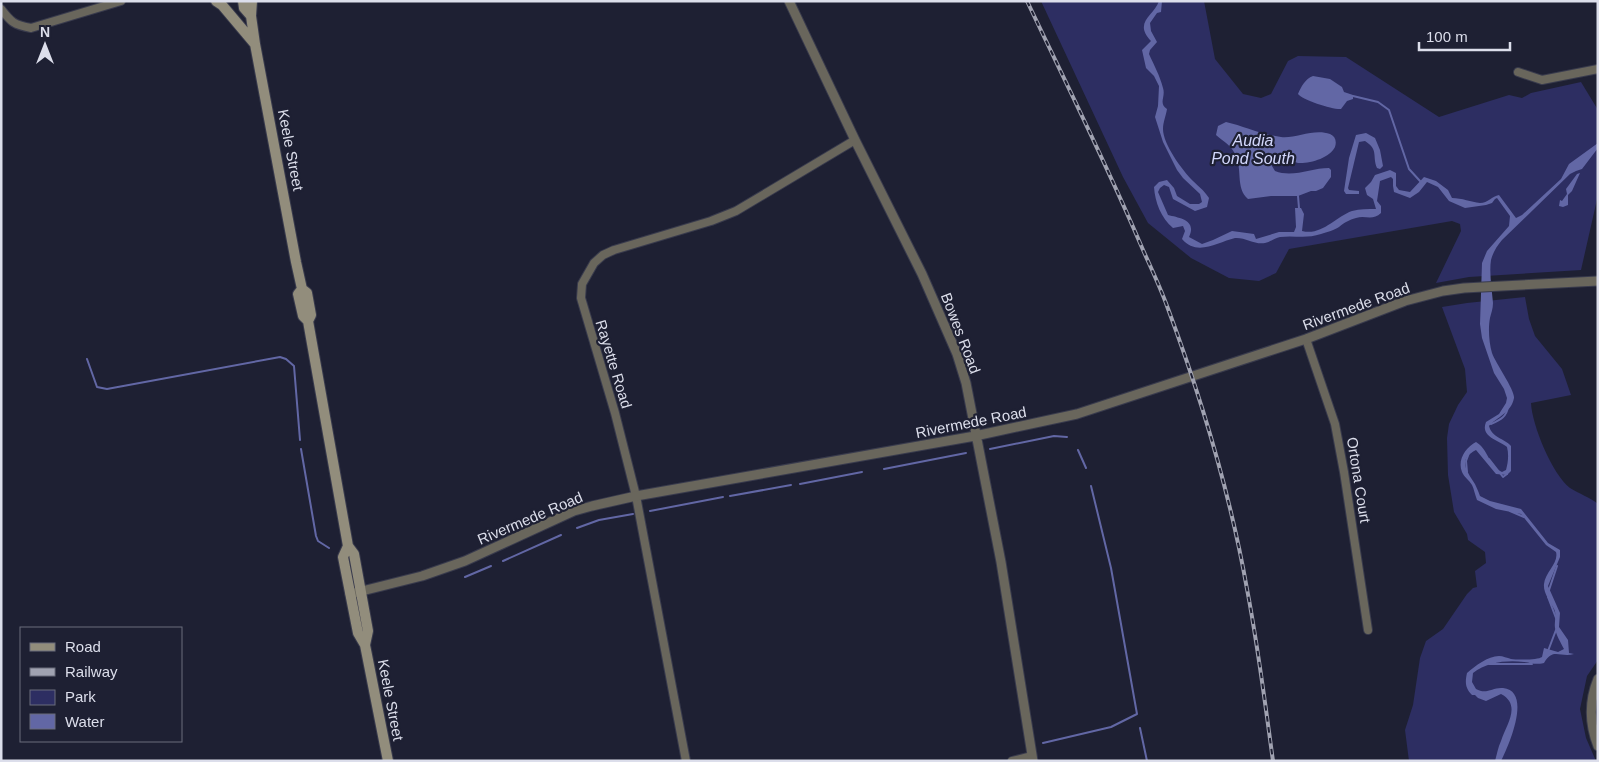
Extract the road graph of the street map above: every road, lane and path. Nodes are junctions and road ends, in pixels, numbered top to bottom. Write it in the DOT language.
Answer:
graph roads {
  1 [pos="121,1"];
  2 [pos="216,1"];
  3 [pos="243,1"];
  4 [pos="252,1"];
  5 [pos="789,1"];
  6 [pos="1,9"];
  7 [pos="251,16"];
  8 [pos="255,44"];
  9 [pos="1598,70"];
  10 [pos="1518,72"];
  11 [pos="855,140"];
  12 [pos="1598,280"];
  13 [pos="1306,339"];
  14 [pos="975,436"];
  15 [pos="636,496"];
  16 [pos="355,593"];
  17 [pos="1368,630"];
  18 [pos="1598,679"];
  19 [pos="1598,746"];
  20 [pos="1033,758"];
  21 [pos="388,761"];
  22 [pos="686,761"];
  23 [pos="1012,761"];
  1 -- 6 [label="street"];
  2 -- 8 [label="main road"];
  3 -- 7 [label="main road, Keele Street"];
  4 -- 7 [label="main road, Keele Street"];
  5 -- 11 [label="street, Bowes Road"];
  7 -- 8 [label="main road, Keele Street"];
  8 -- 16 [label="main road, Keele Street"];
  9 -- 10 [label="street"];
  11 -- 14 [label="street, Bowes Road"];
  11 -- 15 [label="street, Rayette Road"];
  12 -- 13 [label="street, Rivermede Road"];
  13 -- 14 [label="street, Rivermede Road"];
  13 -- 17 [label="street, Ortona Court"];
  14 -- 15 [label="street, Rivermede Road"];
  14 -- 20 [label="street, Bowes Road"];
  15 -- 16 [label="street, Rivermede Road"];
  15 -- 22 [label="street, Rayette Road"];
  16 -- 21 [label="main road, Keele Street"];
  18 -- 19 [label="street"];
  20 -- 23 [label="street"];
}
